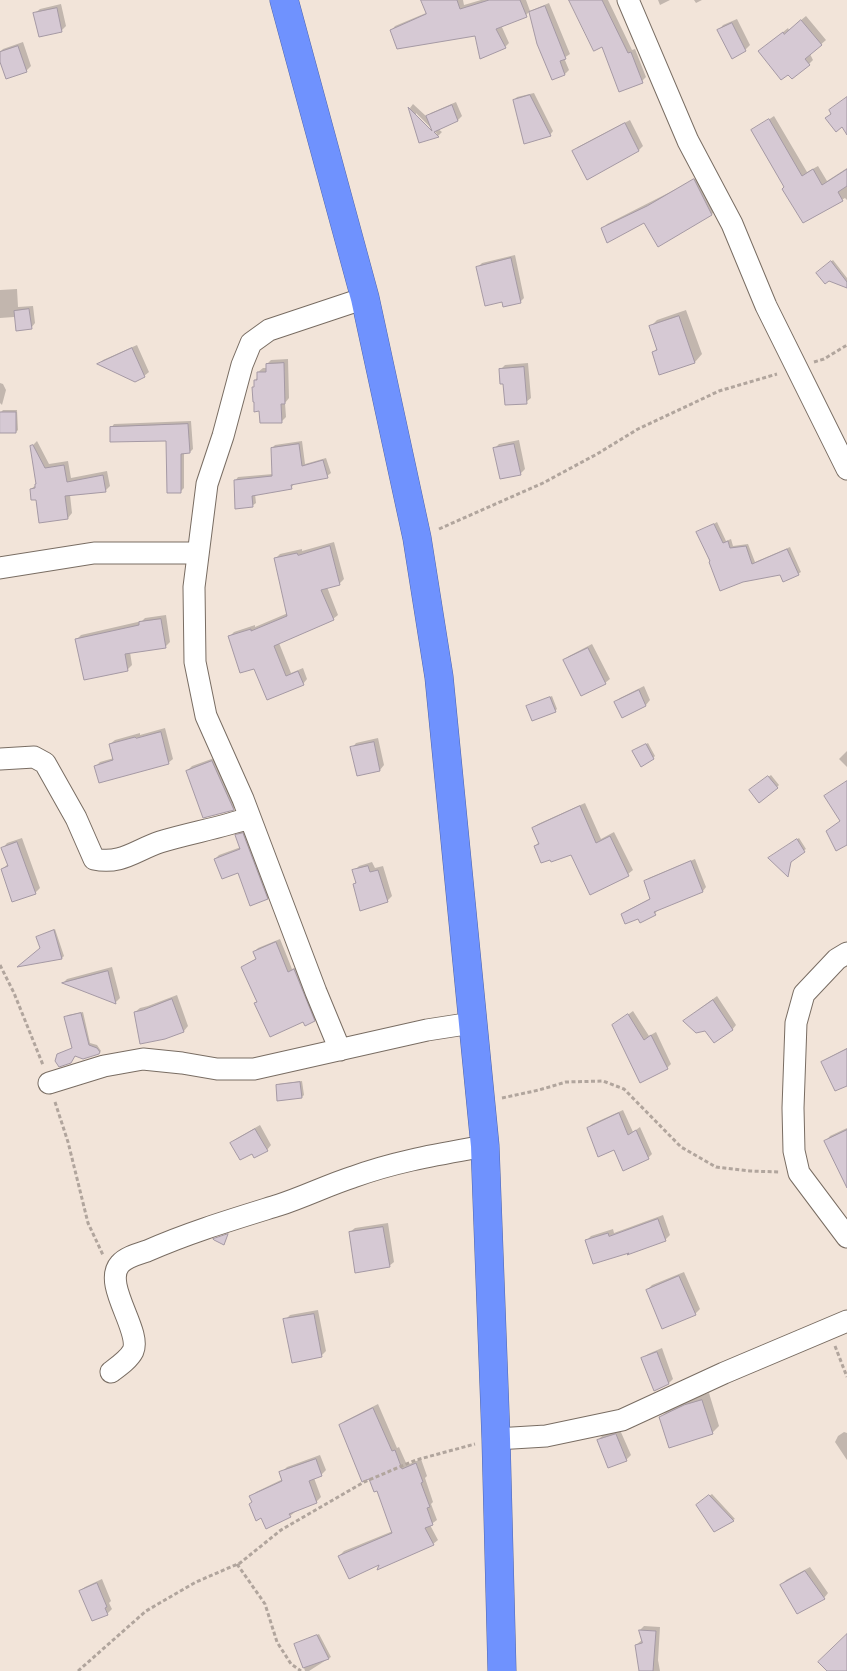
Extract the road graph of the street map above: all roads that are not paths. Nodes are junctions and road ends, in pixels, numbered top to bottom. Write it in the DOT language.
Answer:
graph roads {
  1 [pos="284,0"];
  2 [pos="628,0"];
  3 [pos="365,298"];
  4 [pos="847,469"];
  5 [pos="198,553"];
  6 [pos="0,568"];
  7 [pos="0,759"];
  8 [pos="249,818"];
  9 [pos="847,953"];
  10 [pos="472,1023"];
  11 [pos="340,1050"];
  12 [pos="49,1083"];
  13 [pos="486,1146"];
  14 [pos="847,1237"];
  15 [pos="837,1325"];
  16 [pos="112,1372"];
  17 [pos="496,1439"];
  18 [pos="502,1671"];
  1 -- 3 [label="highway"];
  2 -- 4 [label="street"];
  3 -- 5 [label="street"];
  3 -- 10 [label="highway"];
  5 -- 6 [label="street"];
  5 -- 8 [label="street"];
  7 -- 8 [label="street"];
  8 -- 11 [label="street"];
  9 -- 14 [label="street"];
  10 -- 11 [label="street"];
  10 -- 13 [label="highway"];
  11 -- 12 [label="street"];
  13 -- 16 [label="street"];
  13 -- 17 [label="highway"];
  15 -- 17 [label="street"];
  17 -- 18 [label="highway"];
}
